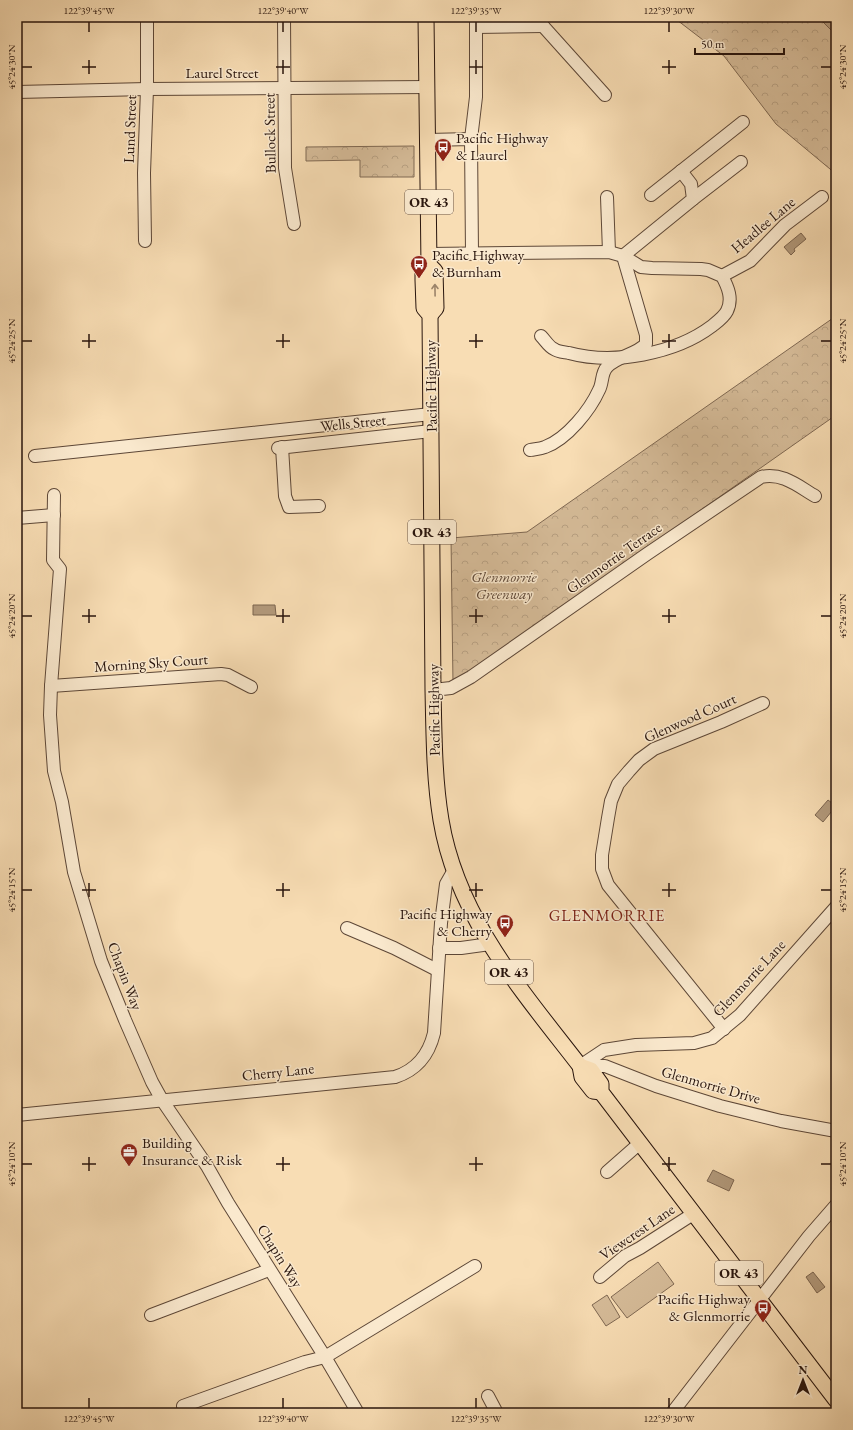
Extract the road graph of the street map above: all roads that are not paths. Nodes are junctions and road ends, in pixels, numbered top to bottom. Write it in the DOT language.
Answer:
graph roads {
  1 [pos="147,17"];
  2 [pos="284,17"];
  3 [pos="426,17"];
  4 [pos="476,22"];
  5 [pos="541,22"];
  6 [pos="428,87"];
  7 [pos="147,89"];
  8 [pos="286,89"];
  9 [pos="17,92"];
  10 [pos="605,96"];
  11 [pos="743,122"];
  12 [pos="471,139"];
  13 [pos="428,140"];
  14 [pos="741,162"];
  15 [pos="681,171"];
  16 [pos="651,195"];
  17 [pos="607,197"];
  18 [pos="822,197"];
  19 [pos="693,199"];
  20 [pos="294,224"];
  21 [pos="145,241"];
  22 [pos="609,252"];
  23 [pos="472,254"];
  24 [pos="622,256"];
  25 [pos="429,259"];
  26 [pos="722,276"];
  27 [pos="541,336"];
  28 [pos="621,358"];
  29 [pos="431,414"];
  30 [pos="431,431"];
  31 [pos="530,450"];
  32 [pos="35,456"];
  33 [pos="54,495"];
  34 [pos="815,496"];
  35 [pos="319,506"];
  36 [pos="54,515"];
  37 [pos="17,518"];
  38 [pos="51,686"];
  39 [pos="251,687"];
  40 [pos="433,690"];
  41 [pos="763,704"];
  42 [pos="454,870"];
  43 [pos="836,908"];
  44 [pos="347,928"];
  45 [pos="490,944"];
  46 [pos="439,948"];
  47 [pos="438,970"];
  48 [pos="724,1029"];
  49 [pos="580,1066"];
  50 [pos="162,1100"];
  51 [pos="17,1116"];
  52 [pos="836,1131"];
  53 [pos="640,1143"];
  54 [pos="607,1172"];
  55 [pos="836,1205"];
  56 [pos="693,1214"];
  57 [pos="475,1266"];
  58 [pos="269,1270"];
  59 [pos="600,1277"];
  60 [pos="759,1299"];
  61 [pos="151,1315"];
  62 [pos="325,1357"];
  63 [pos="488,1396"];
  64 [pos="836,1400"];
  65 [pos="182,1406"];
  66 [pos="358,1413"];
  67 [pos="496,1413"];
  68 [pos="672,1413"];
  1 -- 7 [label="street, Lund Street"];
  2 -- 8 [label="street, Bullock Street"];
  3 -- 6 [label="main road, Pacific Highway / OR 43"];
  4 -- 5 [label="street"];
  4 -- 12 [label="street"];
  5 -- 10 [label="street"];
  6 -- 8 [label="street, Laurel Street"];
  6 -- 13 [label="main road, Pacific Highway / OR 43"];
  7 -- 8 [label="street, Laurel Street"];
  7 -- 9 [label="street, Laurel Street"];
  7 -- 21 [label="street, Lund Street"];
  8 -- 20 [label="street, Bullock Street"];
  11 -- 15 [label="street"];
  12 -- 13 [label="street"];
  12 -- 23 [label="street"];
  13 -- 25 [label="main road, Pacific Highway / OR 43"];
  14 -- 19 [label="street"];
  15 -- 16 [label="street"];
  15 -- 19 [label="street"];
  17 -- 22 [label="street"];
  18 -- 26 [label="street, Headlee Lane"];
  19 -- 24 [label="street"];
  22 -- 23 [label="street"];
  22 -- 24 [label="street"];
  23 -- 25 [label="street"];
  24 -- 26 [label="street"];
  24 -- 28 [label="street"];
  25 -- 29 [label="main road, Pacific Highway / OR 43"];
  26 -- 28 [label="street"];
  27 -- 28 [label="street"];
  28 -- 31 [label="street"];
  29 -- 30 [label="main road, Pacific Highway / OR 43"];
  29 -- 32 [label="street"];
  30 -- 35 [label="street, Wells Street"];
  30 -- 40 [label="main road, Pacific Highway / OR 43"];
  33 -- 36 [label="street, Chapin Way"];
  34 -- 40 [label="street, Glenmorrie Terrace"];
  36 -- 37 [label="street"];
  36 -- 38 [label="street, Chapin Way"];
  38 -- 39 [label="street, Morning Sky Court"];
  38 -- 50 [label="street, Chapin Way"];
  40 -- 42 [label="main road, Pacific Highway / OR 43"];
  41 -- 48 [label="street, Glenwood Court"];
  42 -- 45 [label="main road, Pacific Highway / OR 43"];
  42 -- 46 [label="street, Cherry Lane"];
  43 -- 48 [label="street, Glenmorrie Lane"];
  44 -- 47 [label="street"];
  45 -- 46 [label="street"];
  45 -- 49 [label="main road, Pacific Highway / OR 43"];
  46 -- 47 [label="street, Cherry Lane"];
  47 -- 50 [label="street, Cherry Lane"];
  48 -- 49 [label="street, Glenmorrie Lane"];
  49 -- 52 [label="street, Glenmorrie Drive"];
  49 -- 53 [label="main road, Pacific Highway / OR 43"];
  50 -- 51 [label="street, Cherry Lane"];
  50 -- 58 [label="street, Chapin Way"];
  53 -- 54 [label="street"];
  53 -- 56 [label="main road, Pacific Highway / OR 43"];
  55 -- 60 [label="street"];
  56 -- 59 [label="street, Viewcrest Lane"];
  56 -- 60 [label="main road, Pacific Highway / OR 43"];
  57 -- 62 [label="street"];
  58 -- 61 [label="street"];
  58 -- 62 [label="street, Chapin Way"];
  60 -- 64 [label="main road, Pacific Highway / OR 43"];
  60 -- 68 [label="street"];
  62 -- 65 [label="street"];
  62 -- 66 [label="street, Chapin Way"];
  63 -- 67 [label="street"];
}
